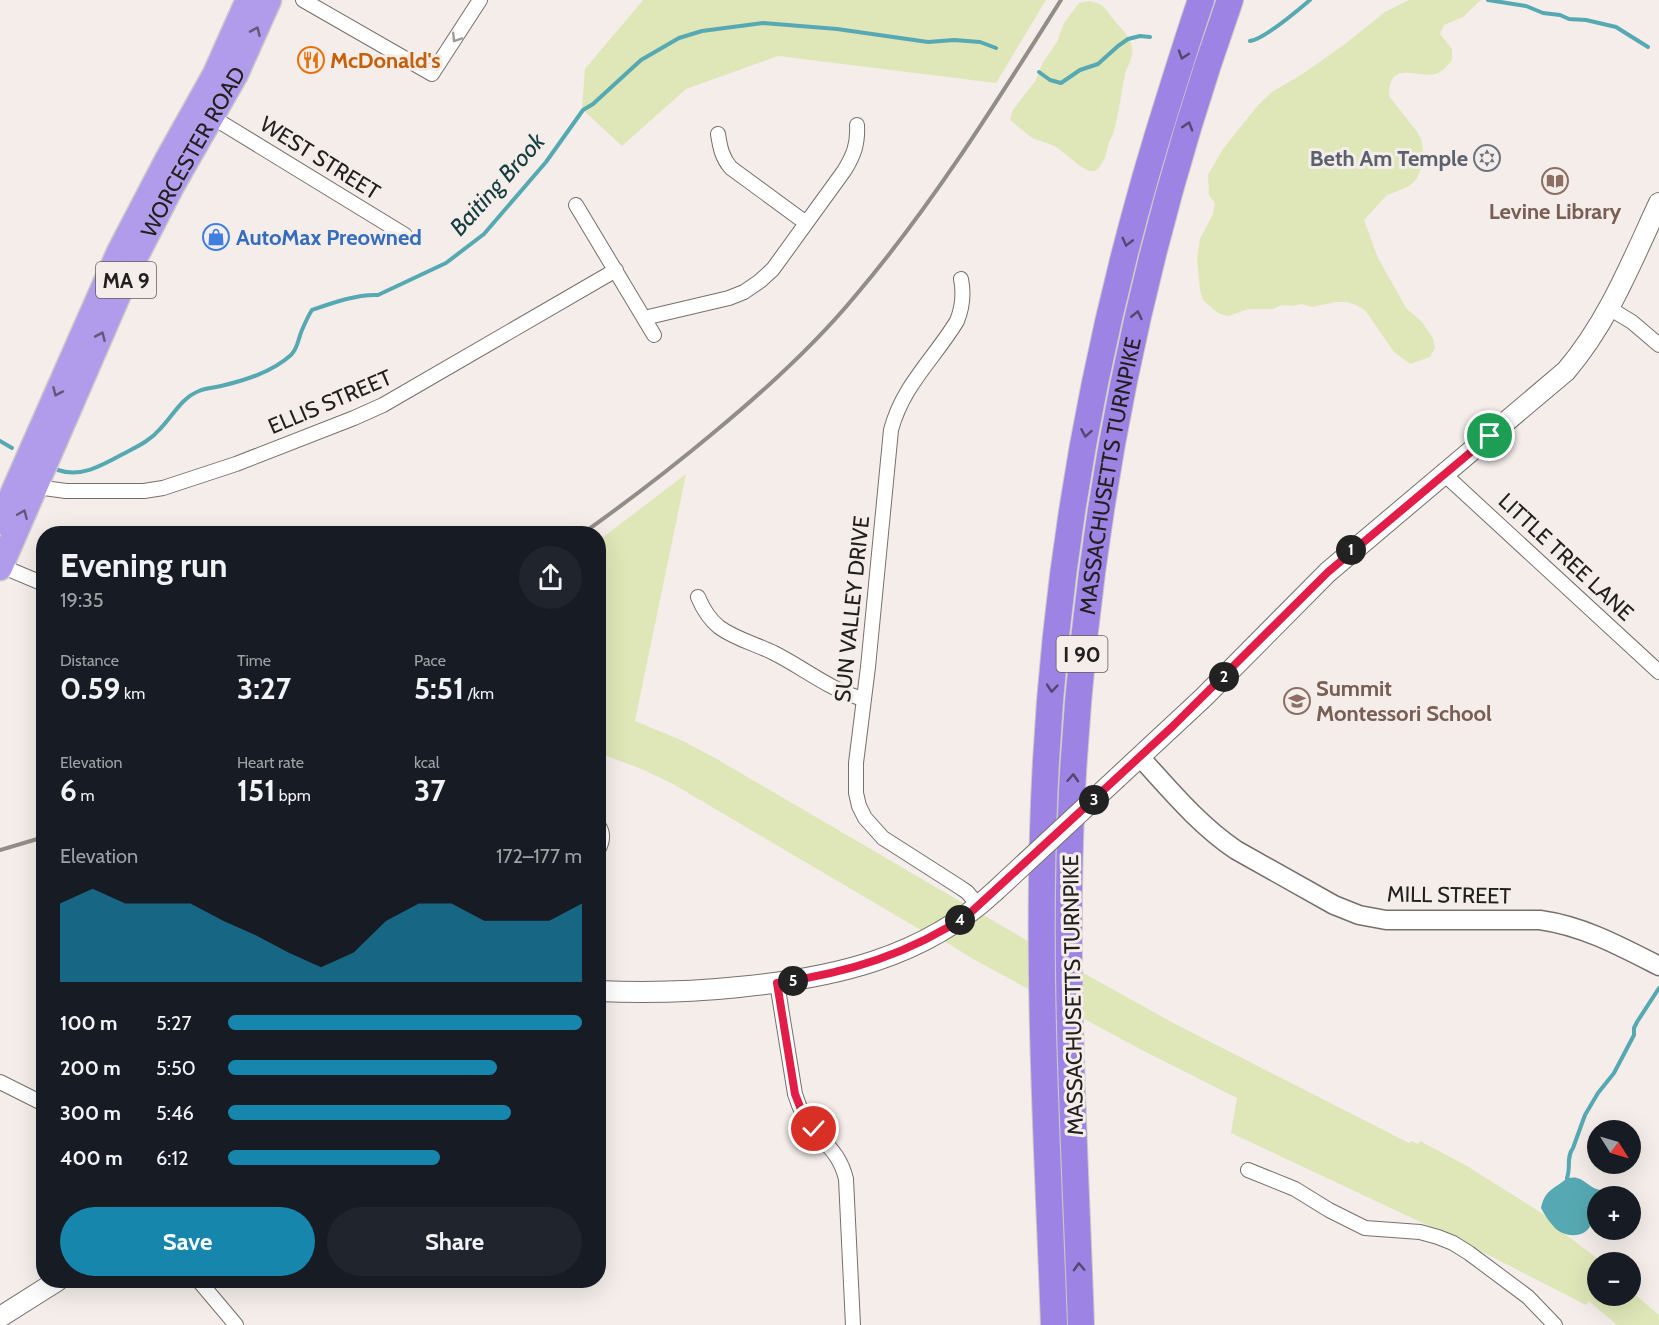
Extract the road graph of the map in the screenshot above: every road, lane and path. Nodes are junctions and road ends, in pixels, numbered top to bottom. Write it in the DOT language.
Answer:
graph roads {
  1 [pos="248,0"];
  2 [pos="269,0"];
  3 [pos="303,0"];
  4 [pos="480,0"];
  5 [pos="1201,0"];
  6 [pos="1230,0"];
  7 [pos="212,117"];
  8 [pos="857,125"];
  9 [pos="718,134"];
  10 [pos="1659,203"];
  11 [pos="576,206"];
  12 [pos="806,223"];
  13 [pos="405,235"];
  14 [pos="616,270"];
  15 [pos="961,279"];
  16 [pos="1609,308"];
  17 [pos="644,318"];
  18 [pos="654,335"];
  19 [pos="1659,345"];
  20 [pos="1444,474"];
  21 [pos="35,485"];
  22 [pos="0,522"];
  23 [pos="0,567"];
  24 [pos="36,581"];
  25 [pos="698,597"];
  26 [pos="1659,672"];
  27 [pos="864,699"];
  28 [pos="1140,757"];
  29 [pos="979,906"];
  30 [pos="1659,966"];
  31 [pos="777,983"];
  32 [pos="606,991"];
  33 [pos="0,1082"];
  34 [pos="36,1100"];
  35 [pos="1248,1170"];
  36 [pos="46,1288"];
  37 [pos="205,1288"];
  38 [pos="0,1317"];
  39 [pos="236,1325"];
  40 [pos="853,1325"];
  41 [pos="1054,1325"];
  42 [pos="1081,1325"];
  43 [pos="1556,1325"];
  1 -- 22 [label="highway, WORCESTER ROAD / MA 9, one-way"];
  7 -- 2 [label="highway, WORCESTER ROAD / MA 9, one-way"];
  4 -- 3 [label="street, one-way"];
  5 -- 41 [label="highway, MASSACHUSETTS TURNPIKE / I 90, one-way"];
  42 -- 6 [label="highway, MASSACHUSETTS TURNPIKE / I 90, one-way"];
  7 -- 13 [label="street, WEST STREET"];
  21 -- 7 [label="highway, WORCESTER ROAD / MA 9, one-way"];
  8 -- 12 [label="street"];
  9 -- 12 [label="street"];
  10 -- 16 [label="main road"];
  11 -- 14 [label="street"];
  12 -- 17 [label="street"];
  14 -- 17 [label="street"];
  14 -- 21 [label="street, ELLIS STREET"];
  15 -- 27 [label="street, SUN VALLEY DRIVE"];
  16 -- 19 [label="street"];
  16 -- 20 [label="main road"];
  17 -- 18 [label="street"];
  20 -- 26 [label="street, LITTLE TREE LANE"];
  20 -- 28 [label="main road"];
  23 -- 21 [label="highway, WORCESTER ROAD / MA 9, one-way"];
  23 -- 24 [label="street"];
  25 -- 27 [label="street"];
  27 -- 29 [label="street, SUN VALLEY DRIVE"];
  28 -- 29 [label="main road, bridge"];
  28 -- 30 [label="street, MILL STREET"];
  29 -- 31 [label="main road"];
  31 -- 32 [label="main road"];
  31 -- 40 [label="street"];
  33 -- 34 [label="street"];
  35 -- 43 [label="street"];
  36 -- 38 [label="main road"];
  37 -- 39 [label="street"];
}
